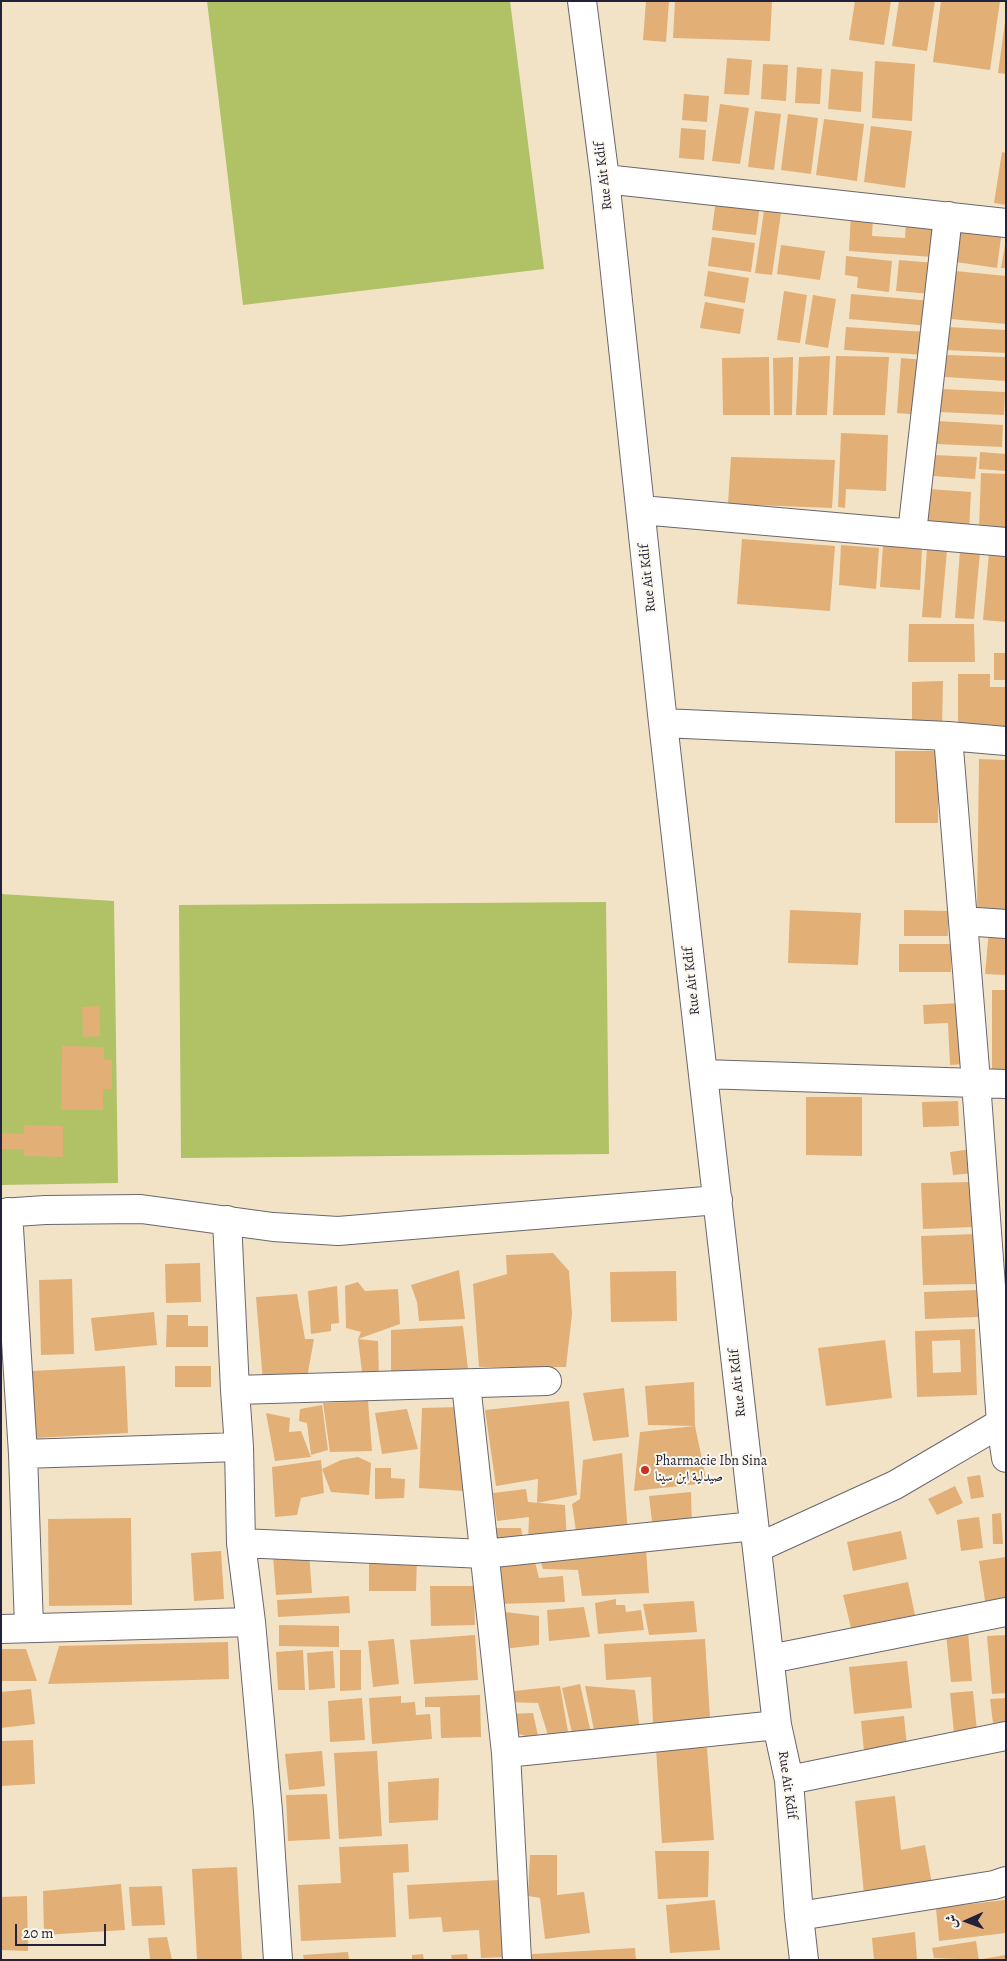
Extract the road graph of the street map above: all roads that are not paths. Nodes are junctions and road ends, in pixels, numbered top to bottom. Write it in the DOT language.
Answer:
graph roads {
  1 [pos="582,1"];
  2 [pos="605,179"];
  3 [pos="948,216"];
  4 [pos="1006,223"];
  5 [pos="641,510"];
  6 [pos="912,533"];
  7 [pos="1006,542"];
  8 [pos="663,723"];
  9 [pos="948,736"];
  10 [pos="1006,741"];
  11 [pos="963,921"];
  12 [pos="1006,924"];
  13 [pos="703,1074"];
  14 [pos="976,1082"];
  15 [pos="1006,1084"];
  16 [pos="718,1200"];
  17 [pos="5,1213"];
  18 [pos="227,1220"];
  19 [pos="547,1381"];
  20 [pos="466,1384"];
  21 [pos="235,1390"];
  22 [pos="1003,1422"];
  23 [pos="239,1447"];
  24 [pos="23,1454"];
  25 [pos="1006,1458"];
  26 [pos="756,1537"];
  27 [pos="241,1543"];
  28 [pos="484,1554"];
  29 [pos="1006,1612"];
  30 [pos="251,1622"];
  31 [pos="30,1627"];
  32 [pos="1,1628"];
  33 [pos="770,1659"];
  34 [pos="777,1725"];
  35 [pos="1006,1736"];
  36 [pos="506,1753"];
  37 [pos="789,1780"];
  38 [pos="1006,1881"];
  39 [pos="798,1916"];
  40 [pos="278,1960"];
  41 [pos="518,1960"];
  42 [pos="804,1960"];
  1 -- 2 [label="street, Rue Ait Kdif"];
  2 -- 3 [label="street"];
  2 -- 5 [label="street, Rue Ait Kdif"];
  3 -- 4 [label="street"];
  3 -- 6 [label="street"];
  5 -- 6 [label="street"];
  5 -- 8 [label="street, Rue Ait Kdif"];
  6 -- 7 [label="street"];
  8 -- 9 [label="street"];
  8 -- 13 [label="street, Rue Ait Kdif"];
  9 -- 10 [label="street"];
  9 -- 11 [label="street"];
  11 -- 12 [label="street"];
  11 -- 14 [label="street"];
  13 -- 14 [label="street"];
  13 -- 16 [label="street, Rue Ait Kdif"];
  14 -- 15 [label="street"];
  14 -- 22 [label="street"];
  16 -- 18 [label="street"];
  16 -- 26 [label="street, Rue Ait Kdif"];
  17 -- 18 [label="street"];
  17 -- 24 [label="street"];
  18 -- 21 [label="street"];
  19 -- 20 [label="street"];
  20 -- 21 [label="street"];
  20 -- 28 [label="street"];
  21 -- 23 [label="street"];
  22 -- 25 [label="street"];
  22 -- 26 [label="street"];
  23 -- 24 [label="street"];
  23 -- 27 [label="street"];
  24 -- 31 [label="street"];
  26 -- 28 [label="street"];
  26 -- 33 [label="street, Rue Ait Kdif"];
  27 -- 28 [label="street"];
  27 -- 30 [label="street"];
  28 -- 36 [label="street"];
  29 -- 33 [label="street"];
  30 -- 31 [label="street"];
  30 -- 40 [label="street"];
  31 -- 32 [label="street"];
  33 -- 34 [label="street, Rue Ait Kdif"];
  34 -- 36 [label="street"];
  34 -- 37 [label="street, Rue Ait Kdif"];
  35 -- 37 [label="street"];
  36 -- 41 [label="street"];
  37 -- 39 [label="street, Rue Ait Kdif"];
  38 -- 39 [label="street"];
  39 -- 42 [label="street, Rue Ait Kdif"];
}
